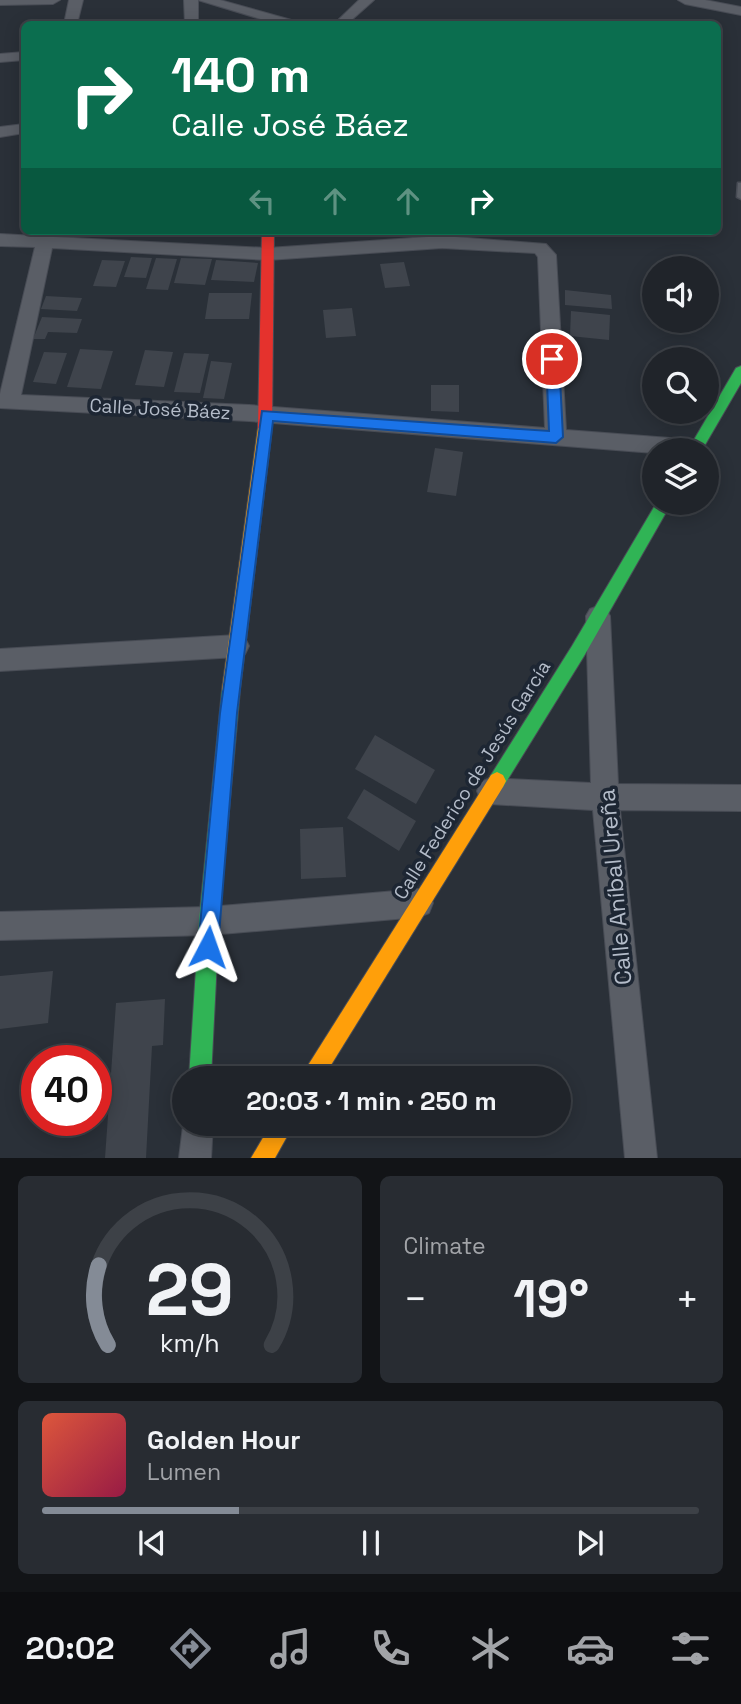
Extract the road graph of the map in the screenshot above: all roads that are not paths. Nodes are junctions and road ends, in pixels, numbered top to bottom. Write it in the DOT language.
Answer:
graph roads {
  1 [pos="53,0"];
  2 [pos="76,0"];
  3 [pos="191,0"];
  4 [pos="205,0"];
  5 [pos="367,0"];
  6 [pos="685,0"];
  7 [pos="0,1"];
  8 [pos="741,11"];
  9 [pos="72,21"];
  10 [pos="192,21"];
  11 [pos="279,21"];
  12 [pos="343,21"];
  13 [pos="21,56"];
  14 [pos="0,58"];
  15 [pos="21,129"];
  16 [pos="0,132"];
  17 [pos="741,185"];
  18 [pos="741,197"];
  19 [pos="268,235"];
  20 [pos="46,237"];
  21 [pos="0,240"];
  22 [pos="268,254"];
  23 [pos="741,371"];
  24 [pos="5,401"];
  25 [pos="267,415"];
  26 [pos="556,437"];
  27 [pos="702,438"];
  28 [pos="642,444"];
  29 [pos="657,515"];
  30 [pos="598,616"];
  31 [pos="237,646"];
  32 [pos="0,660"];
  33 [pos="490,791"];
  34 [pos="606,797"];
  35 [pos="741,798"];
  36 [pos="419,903"];
  37 [pos="209,921"];
  38 [pos="0,926"];
  39 [pos="201,1066"];
  40 [pos="318,1066"];
  41 [pos="196,1136"];
  42 [pos="276,1136"];
  43 [pos="195,1158"];
  44 [pos="262,1158"];
  45 [pos="641,1158"];
  1 -- 7 [label="street"];
  2 -- 9 [label="street"];
  3 -- 10 [label="street"];
  4 -- 11 [label="street"];
  5 -- 12 [label="street"];
  6 -- 8 [label="street"];
  13 -- 14 [label="street"];
  15 -- 16 [label="street"];
  17 -- 18 [label="lane"];
  19 -- 22 [label="street"];
  20 -- 21 [label="street"];
  20 -- 22 [label="street"];
  20 -- 24 [label="street"];
  22 -- 25 [label="street"];
  22 -- 26 [label="street"];
  23 -- 27 [label="street"];
  24 -- 25 [label="street, Calle José Báez"];
  25 -- 26 [label="street, Calle José Báez"];
  25 -- 31 [label="street"];
  26 -- 28 [label="street, Calle José Báez"];
  29 -- 30 [label="street, Calle Federico de Jesús García"];
  30 -- 33 [label="street, Calle Federico de Jesús García"];
  30 -- 34 [label="street, Calle Aníbal Ureña"];
  31 -- 32 [label="street"];
  31 -- 37 [label="street"];
  33 -- 34 [label="street"];
  33 -- 36 [label="street, Calle Federico de Jesús García"];
  34 -- 35 [label="street"];
  34 -- 45 [label="street, Calle Aníbal Ureña"];
  36 -- 37 [label="street"];
  36 -- 40 [label="street, Calle Federico de Jesús García"];
  37 -- 38 [label="street"];
  37 -- 39 [label="street"];
  41 -- 43 [label="street"];
  42 -- 44 [label="street"];
}
